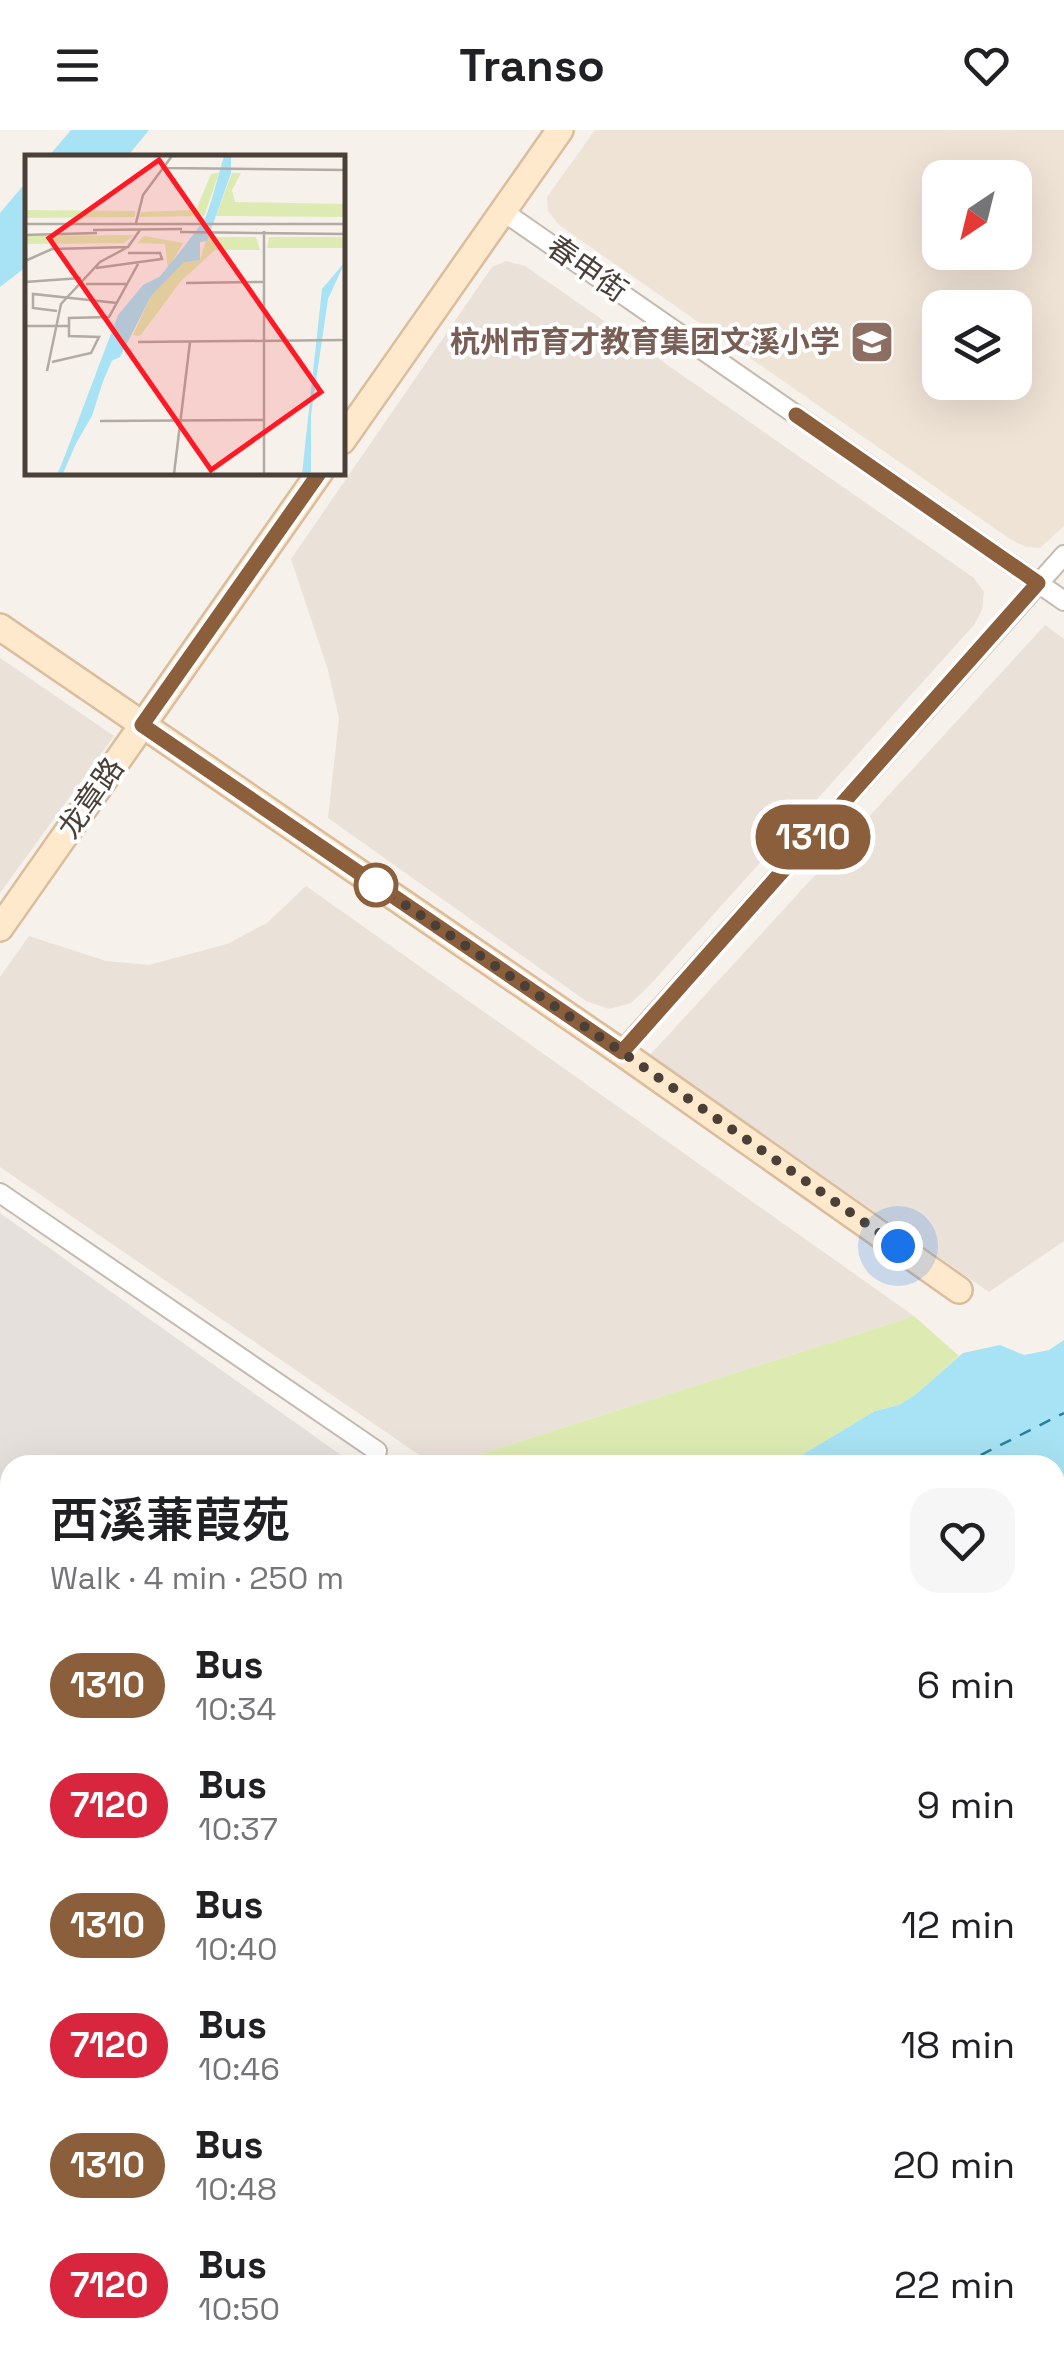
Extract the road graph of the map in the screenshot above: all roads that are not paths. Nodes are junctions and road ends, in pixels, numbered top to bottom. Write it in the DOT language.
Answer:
graph roads {
  1 [pos="560,130"];
  2 [pos="504,212"];
  3 [pos="345,437"];
  4 [pos="318,475"];
  5 [pos="1064,555"];
  6 [pos="1038,583"];
  7 [pos="1064,601"];
  8 [pos="0,627"];
  9 [pos="142,725"];
  10 [pos="0,928"];
  11 [pos="622,1052"];
  12 [pos="0,1193"];
  13 [pos="959,1290"];
  14 [pos="377,1451"];
  1 -- 2 [label="street"];
  2 -- 3 [label="street"];
  2 -- 6 [label="street, 春申街"];
  4 -- 9 [label="street, 龙章路"];
  5 -- 6 [label="street"];
  6 -- 7 [label="street, 春申街"];
  6 -- 11 [label="street"];
  8 -- 9 [label="street"];
  9 -- 10 [label="street, 龙章路"];
  9 -- 11 [label="street"];
  11 -- 13 [label="street"];
  12 -- 14 [label="street"];
}
